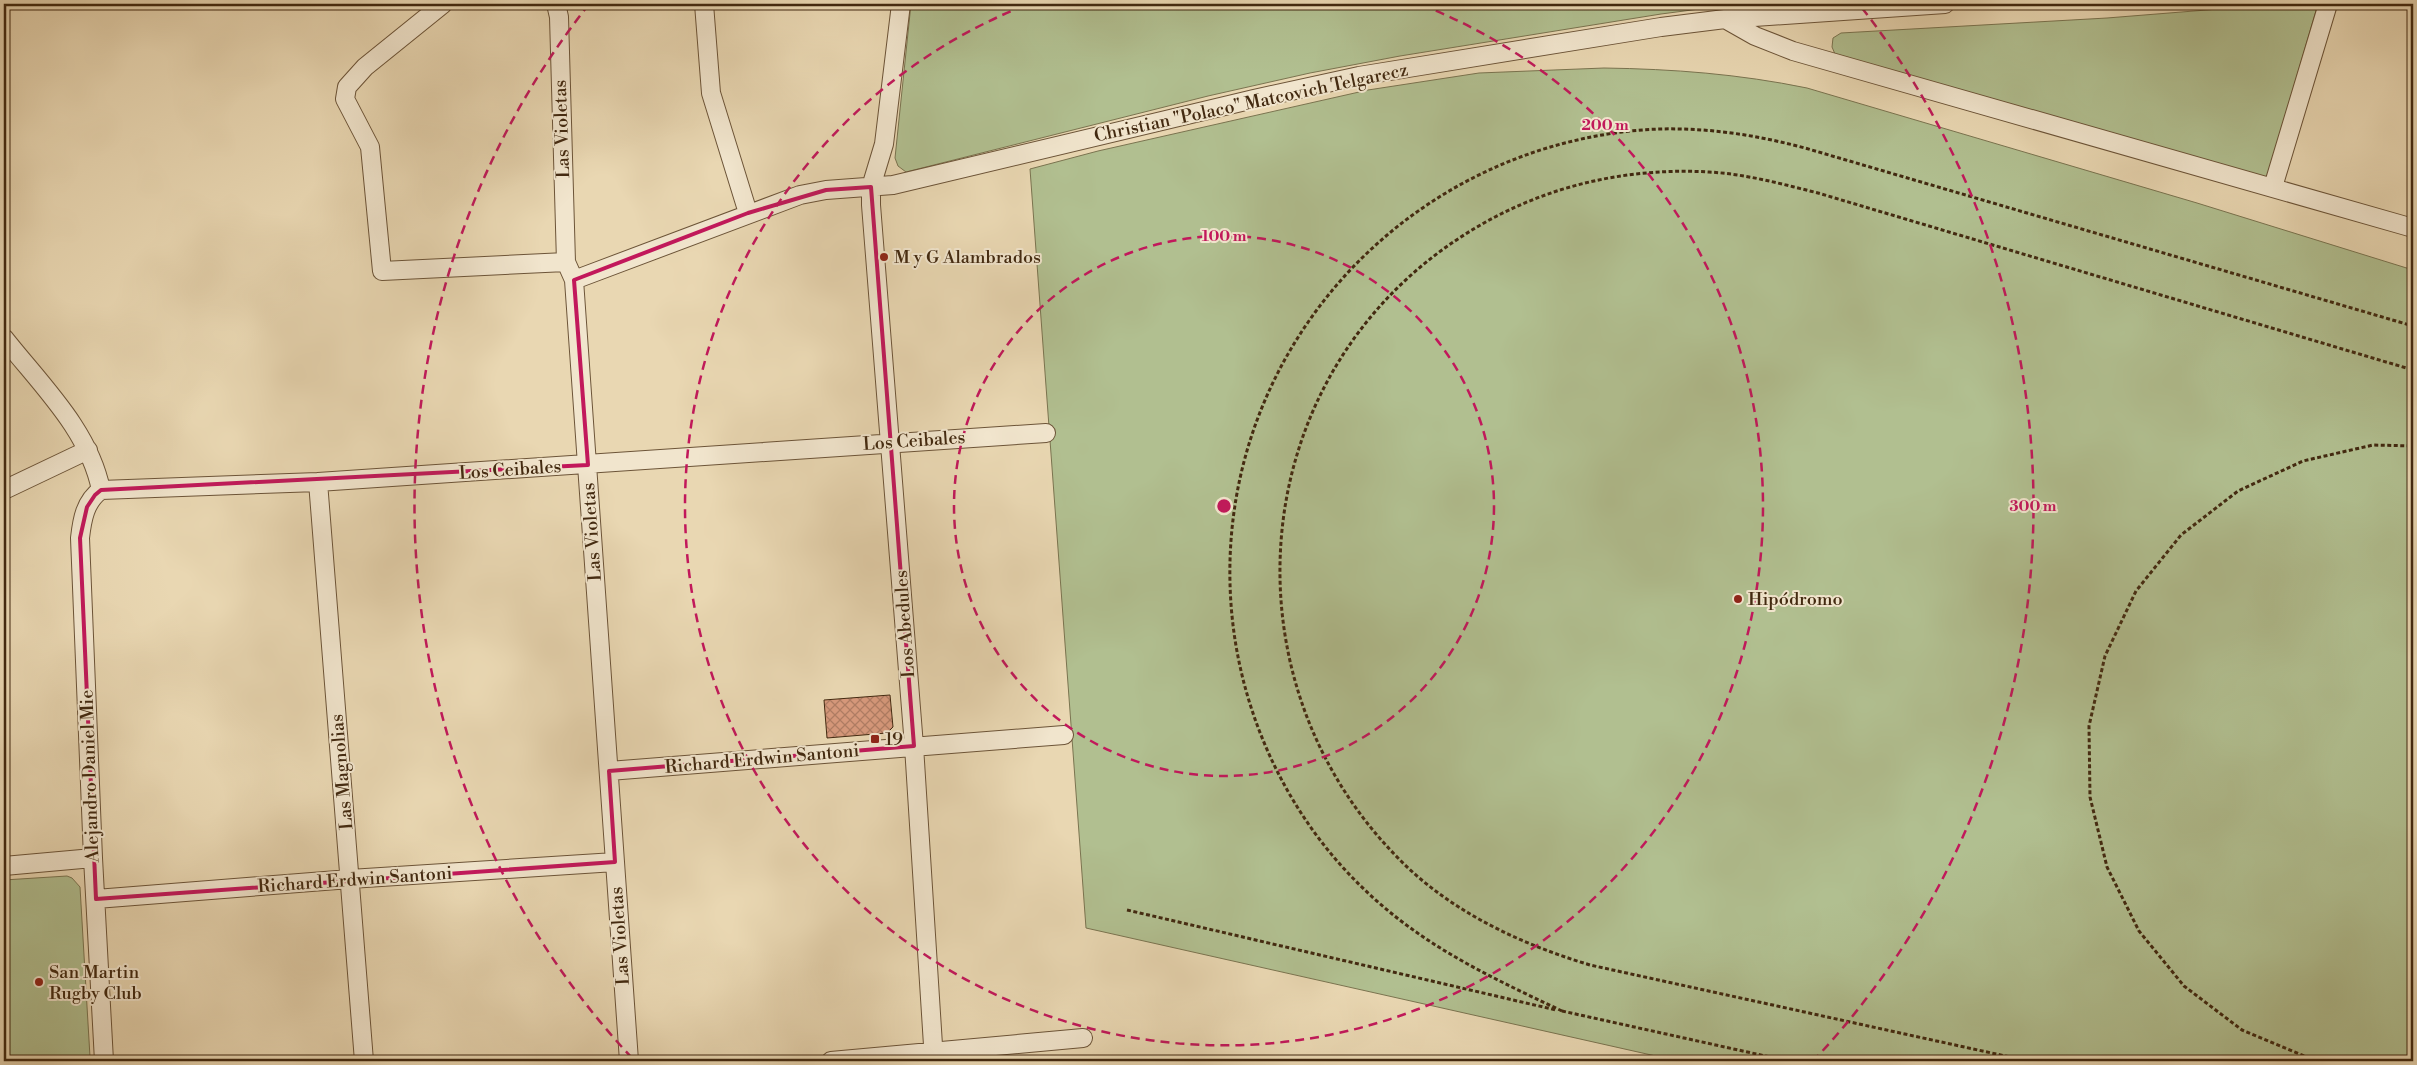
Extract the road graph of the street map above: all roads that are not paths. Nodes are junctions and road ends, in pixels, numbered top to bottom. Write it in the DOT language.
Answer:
graph roads {
  1 [pos="443,4"];
  2 [pos="556,4"];
  3 [pos="704,4"];
  4 [pos="901,4"];
  5 [pos="1945,4"];
  6 [pos="2328,4"];
  7 [pos="1725,19"];
  8 [pos="871,187"];
  9 [pos="2273,187"];
  10 [pos="748,213"];
  11 [pos="2413,228"];
  12 [pos="566,262"];
  13 [pos="574,280"];
  14 [pos="4,338"];
  15 [pos="1046,433"];
  16 [pos="891,442"];
  17 [pos="88,450"];
  18 [pos="588,465"];
  19 [pos="318,482"];
  20 [pos="4,490"];
  21 [pos="98,493"];
  22 [pos="1064,735"];
  23 [pos="914,746"];
  24 [pos="609,771"];
  25 [pos="93,858"];
  26 [pos="615,862"];
  27 [pos="4,866"];
  28 [pos="350,879"];
  29 [pos="96,899"];
  30 [pos="1083,1038"];
  31 [pos="934,1057"];
  32 [pos="104,1061"];
  33 [pos="364,1061"];
  34 [pos="630,1061"];
  35 [pos="831,1061"];
  1 -- 12 [label="street"];
  2 -- 12 [label="street, Las Violetas"];
  3 -- 10 [label="street"];
  4 -- 8 [label="street"];
  5 -- 7 [label="street, Christian \"Polaco\" Matcovich Telgarecz"];
  6 -- 9 [label="street"];
  7 -- 8 [label="street, Christian \"Polaco\" Matcovich Telgarecz"];
  7 -- 9 [label="street"];
  8 -- 10 [label="street, Christian \"Polaco\" Matcovich Telgarecz"];
  8 -- 16 [label="street, Los Abedules"];
  9 -- 11 [label="street"];
  10 -- 13 [label="street, Christian \"Polaco\" Matcovich Telgarecz"];
  12 -- 13 [label="street, Las Violetas"];
  13 -- 18 [label="street, Las Violetas"];
  14 -- 17 [label="street"];
  15 -- 16 [label="street, Los Ceibales"];
  16 -- 18 [label="street, Los Ceibales"];
  16 -- 23 [label="street, Los Abedules"];
  17 -- 20 [label="street"];
  17 -- 21 [label="street"];
  18 -- 19 [label="street, Los Ceibales"];
  18 -- 24 [label="street, Las Violetas"];
  19 -- 21 [label="street, Los Ceibales"];
  19 -- 28 [label="street, Las Magnolias"];
  21 -- 25 [label="street, Alejandro Daniel Mie"];
  22 -- 23 [label="street, Richard Erdwin Santoni"];
  23 -- 24 [label="street, Richard Erdwin Santoni"];
  23 -- 31 [label="street, Los Abedules"];
  24 -- 26 [label="street, Las Violetas"];
  25 -- 27 [label="street"];
  25 -- 29 [label="street, Alejandro Daniel Mie"];
  26 -- 28 [label="street, Richard Erdwin Santoni"];
  26 -- 34 [label="street, Las Violetas"];
  28 -- 29 [label="street, Richard Erdwin Santoni"];
  28 -- 33 [label="street, Las Magnolias"];
  29 -- 32 [label="street, Alejandro Daniel Mie"];
  30 -- 31 [label="street"];
  31 -- 35 [label="street"];
}
